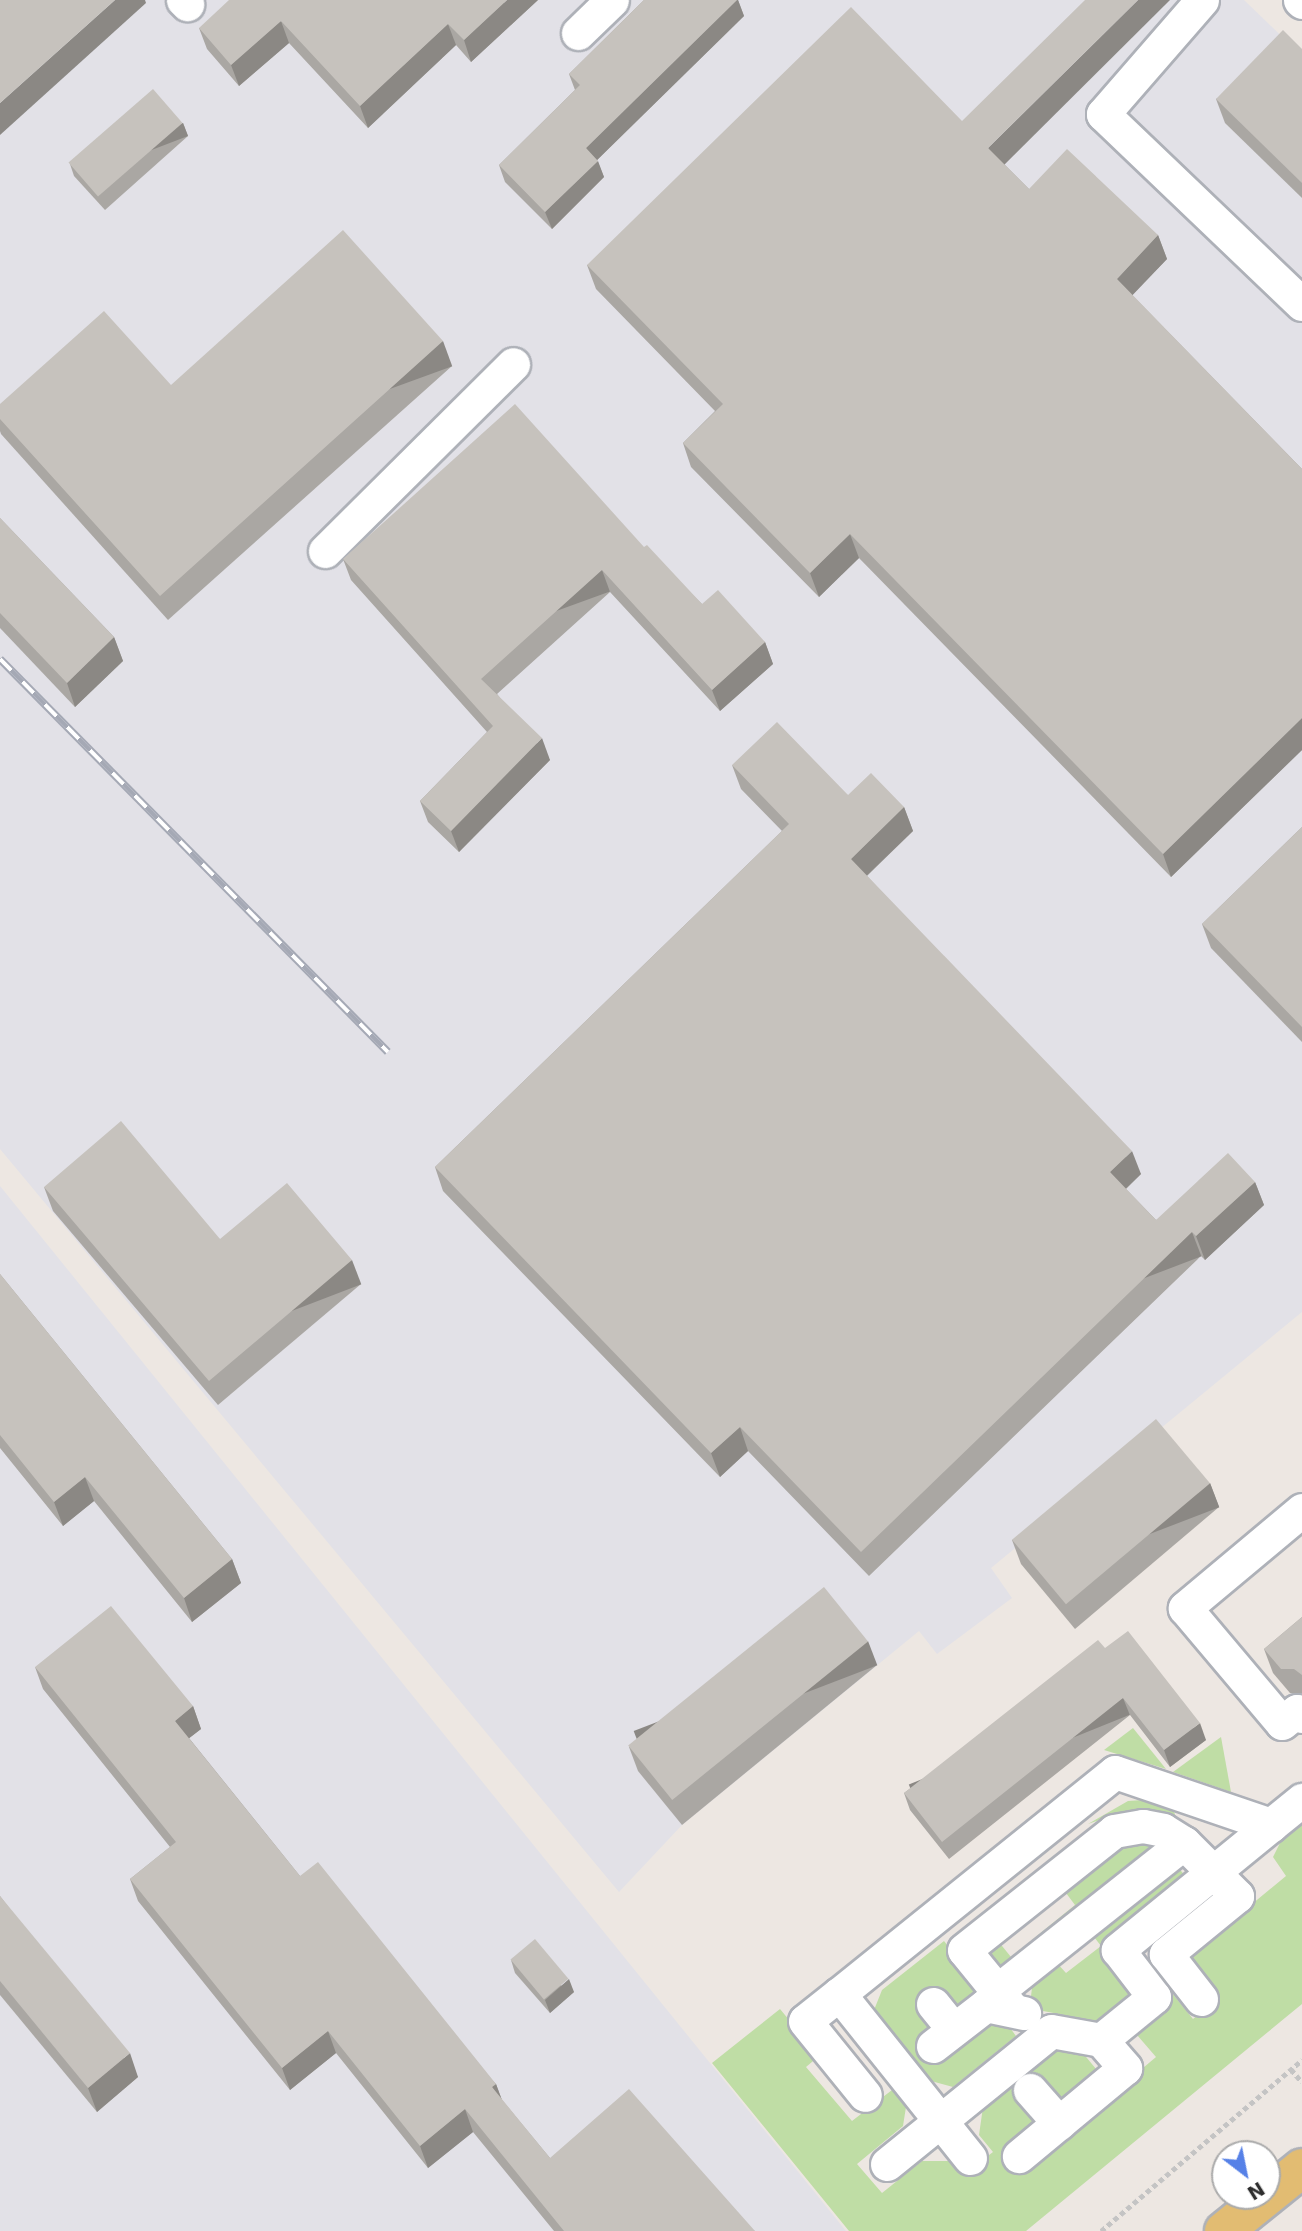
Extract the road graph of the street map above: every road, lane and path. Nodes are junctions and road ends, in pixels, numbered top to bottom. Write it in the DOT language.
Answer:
graph roads {
  1 [pos="612,0"];
  2 [pos="1202,0"];
  3 [pos="578,33"];
  4 [pos="1302,304"];
  5 [pos="513,364"];
  6 [pos="325,551"];
  7 [pos="1302,1510"];
  8 [pos="1302,1716"];
  9 [pos="1302,1800"];
  10 [pos="1271,1825"];
  11 [pos="1184,1843"];
  12 [pos="1216,1871"];
  13 [pos="839,1994"];
  14 [pos="1201,1999"];
  15 [pos="1005,2001"];
  16 [pos="940,2026"];
  17 [pos="1043,2037"];
  18 [pos="1101,2040"];
  19 [pos="1302,2060"];
  20 [pos="1291,2069"];
  21 [pos="1302,2082"];
  22 [pos="1030,2090"];
  23 [pos="865,2095"];
  24 [pos="940,2121"];
  25 [pos="1059,2123"];
  26 [pos="1019,2156"];
  27 [pos="970,2158"];
  28 [pos="887,2164"];
  29 [pos="1302,2168"];
  30 [pos="1101,2231"];
  31 [pos="1224,2231"];
  1 -- 3 [label="lane"];
  2 -- 4 [label="lane"];
  5 -- 6 [label="lane"];
  7 -- 8 [label="lane"];
  9 -- 10 [label="lane"];
  10 -- 12 [label="lane"];
  10 -- 13 [label="lane"];
  11 -- 12 [label="lane"];
  11 -- 15 [label="lane"];
  11 -- 15 [label="lane"];
  12 -- 14 [label="lane"];
  12 -- 18 [label="lane"];
  13 -- 23 [label="lane"];
  13 -- 24 [label="lane"];
  15 -- 16 [label="lane"];
  15 -- 17 [label="lane"];
  17 -- 18 [label="lane"];
  17 -- 24 [label="lane"];
  18 -- 25 [label="lane"];
  19 -- 20 [label="path"];
  20 -- 21 [label="path"];
  20 -- 30 [label="path"];
  22 -- 25 [label="lane"];
  24 -- 27 [label="lane"];
  24 -- 28 [label="lane"];
  25 -- 26 [label="lane"];
  29 -- 31 [label="main road"];
}
